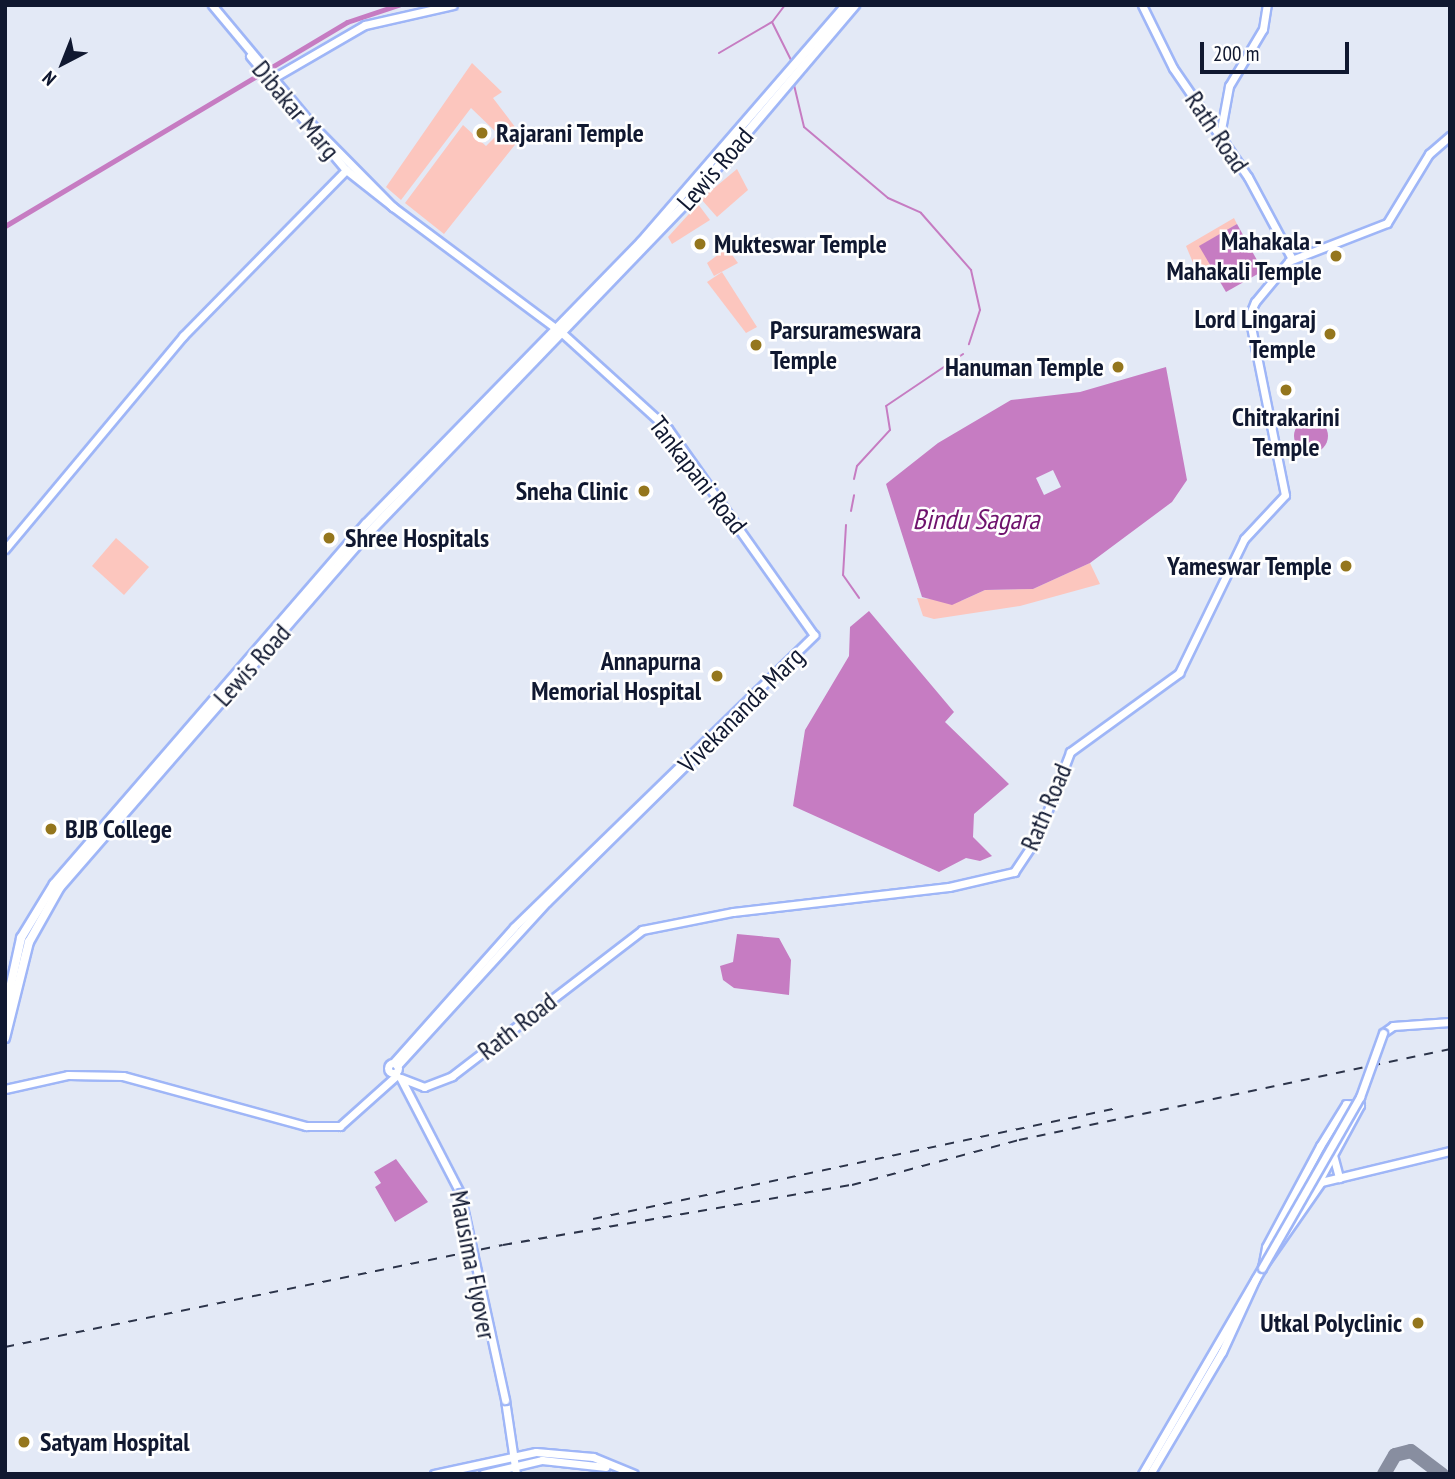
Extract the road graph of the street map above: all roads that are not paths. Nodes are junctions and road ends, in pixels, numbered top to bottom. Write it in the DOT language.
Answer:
graph roads {
  1 [pos="206,5"];
  2 [pos="212,5"];
  3 [pos="453,5"];
  4 [pos="846,5"];
  5 [pos="855,5"];
  6 [pos="1142,5"];
  7 [pos="1267,5"];
  8 [pos="839,18"];
  9 [pos="260,64"];
  10 [pos="270,77"];
  11 [pos="1220,136"];
  12 [pos="1450,136"];
  13 [pos="346,170"];
  14 [pos="393,207"];
  15 [pos="1292,259"];
  16 [pos="562,327"];
  17 [pos="5,549"];
  18 [pos="814,635"];
  19 [pos="5,1011"];
  20 [pos="1450,1022"];
  21 [pos="5,1038"];
  22 [pos="396,1071"];
  23 [pos="5,1089"];
  24 [pos="1450,1151"];
  25 [pos="1333,1152"];
  26 [pos="1339,1178"];
  27 [pos="1315,1188"];
  28 [pos="1262,1268"];
  29 [pos="515,1454"];
  30 [pos="498,1458"];
  31 [pos="1155,1459"];
  32 [pos="516,1470"];
  33 [pos="501,1471"];
  34 [pos="434,1474"];
  35 [pos="483,1474"];
  36 [pos="623,1474"];
  37 [pos="634,1474"];
  38 [pos="1142,1474"];
  39 [pos="1150,1474"];
  1 -- 9 [label="street, Dibakar Marg"];
  2 -- 9 [label="street, Dibakar Marg"];
  3 -- 10 [label="street"];
  4 -- 8 [label="main road, Lewis Road"];
  5 -- 8 [label="main road, Lewis Road"];
  6 -- 11 [label="street, Rath Road"];
  7 -- 11 [label="street"];
  8 -- 16 [label="main road, Lewis Road"];
  9 -- 10 [label="street, Dibakar Marg"];
  10 -- 13 [label="street, Dibakar Marg"];
  10 -- 14 [label="street, Dibakar Marg"];
  11 -- 15 [label="street, Rath Road"];
  12 -- 15 [label="street"];
  13 -- 14 [label="street, Dibakar Marg"];
  13 -- 17 [label="street"];
  14 -- 16 [label="street, Dibakar Marg"];
  15 -- 22 [label="street, Rath Road"];
  16 -- 18 [label="street, Tankapani Road"];
  16 -- 19 [label="main road, Lewis Road"];
  16 -- 21 [label="main road, Lewis Road"];
  18 -- 22 [label="street, Vivekananda Marg"];
  20 -- 28 [label="street, bridge"];
  22 -- 23 [label="street, Vivekananda Marg"];
  22 -- 29 [label="street, Mausima Flyover, bridge"];
  24 -- 26 [label="street"];
  25 -- 26 [label="street"];
  25 -- 27 [label="street"];
  25 -- 28 [label="street"];
  26 -- 27 [label="street"];
  27 -- 28 [label="street"];
  28 -- 31 [label="street"];
  29 -- 30 [label="street"];
  29 -- 32 [label="street, Mausima Flyover"];
  29 -- 37 [label="street"];
  30 -- 33 [label="street"];
  30 -- 34 [label="street"];
  31 -- 38 [label="street"];
  31 -- 39 [label="street"];
  32 -- 33 [label="street"];
  32 -- 36 [label="street"];
  33 -- 35 [label="street"];
}
